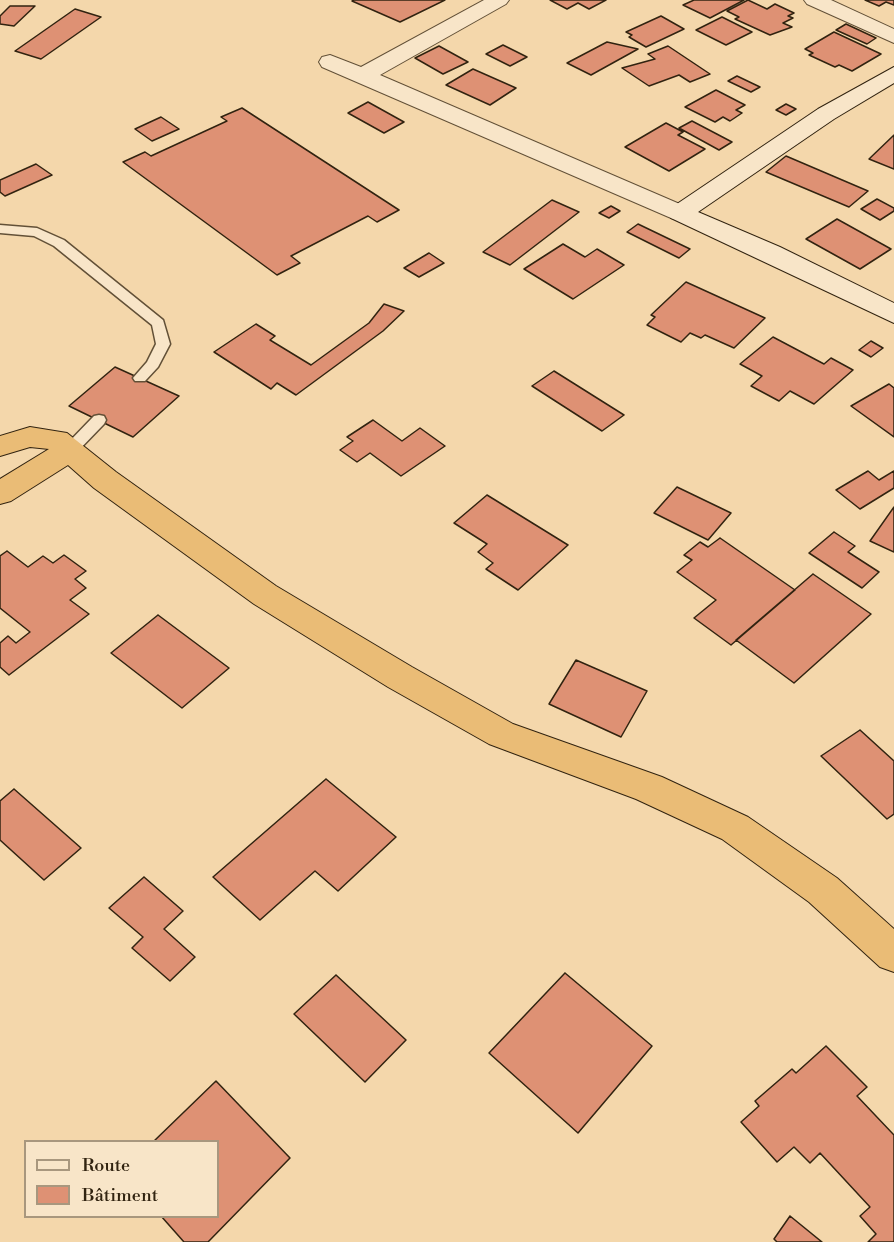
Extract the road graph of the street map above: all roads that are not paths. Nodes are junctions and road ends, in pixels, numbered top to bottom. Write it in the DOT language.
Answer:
graph roads {
  1 [pos="499,0"];
  2 [pos="814,0"];
  3 [pos="894,37"];
  4 [pos="330,62"];
  5 [pos="894,74"];
  6 [pos="364,75"];
  7 [pos="680,213"];
  8 [pos="0,229"];
  9 [pos="894,314"];
  10 [pos="140,378"];
  11 [pos="99,420"];
  12 [pos="0,446"];
  13 [pos="70,450"];
  14 [pos="0,493"];
  15 [pos="894,954"];
  1 -- 6 [label="street"];
  2 -- 3 [label="street"];
  4 -- 6 [label="street"];
  5 -- 7 [label="street"];
  6 -- 7 [label="street"];
  7 -- 9 [label="street"];
  8 -- 10 [label="lane"];
  11 -- 13 [label="lane"];
  12 -- 13 [label="highway"];
  13 -- 14 [label="highway"];
  13 -- 15 [label="highway"];
}
